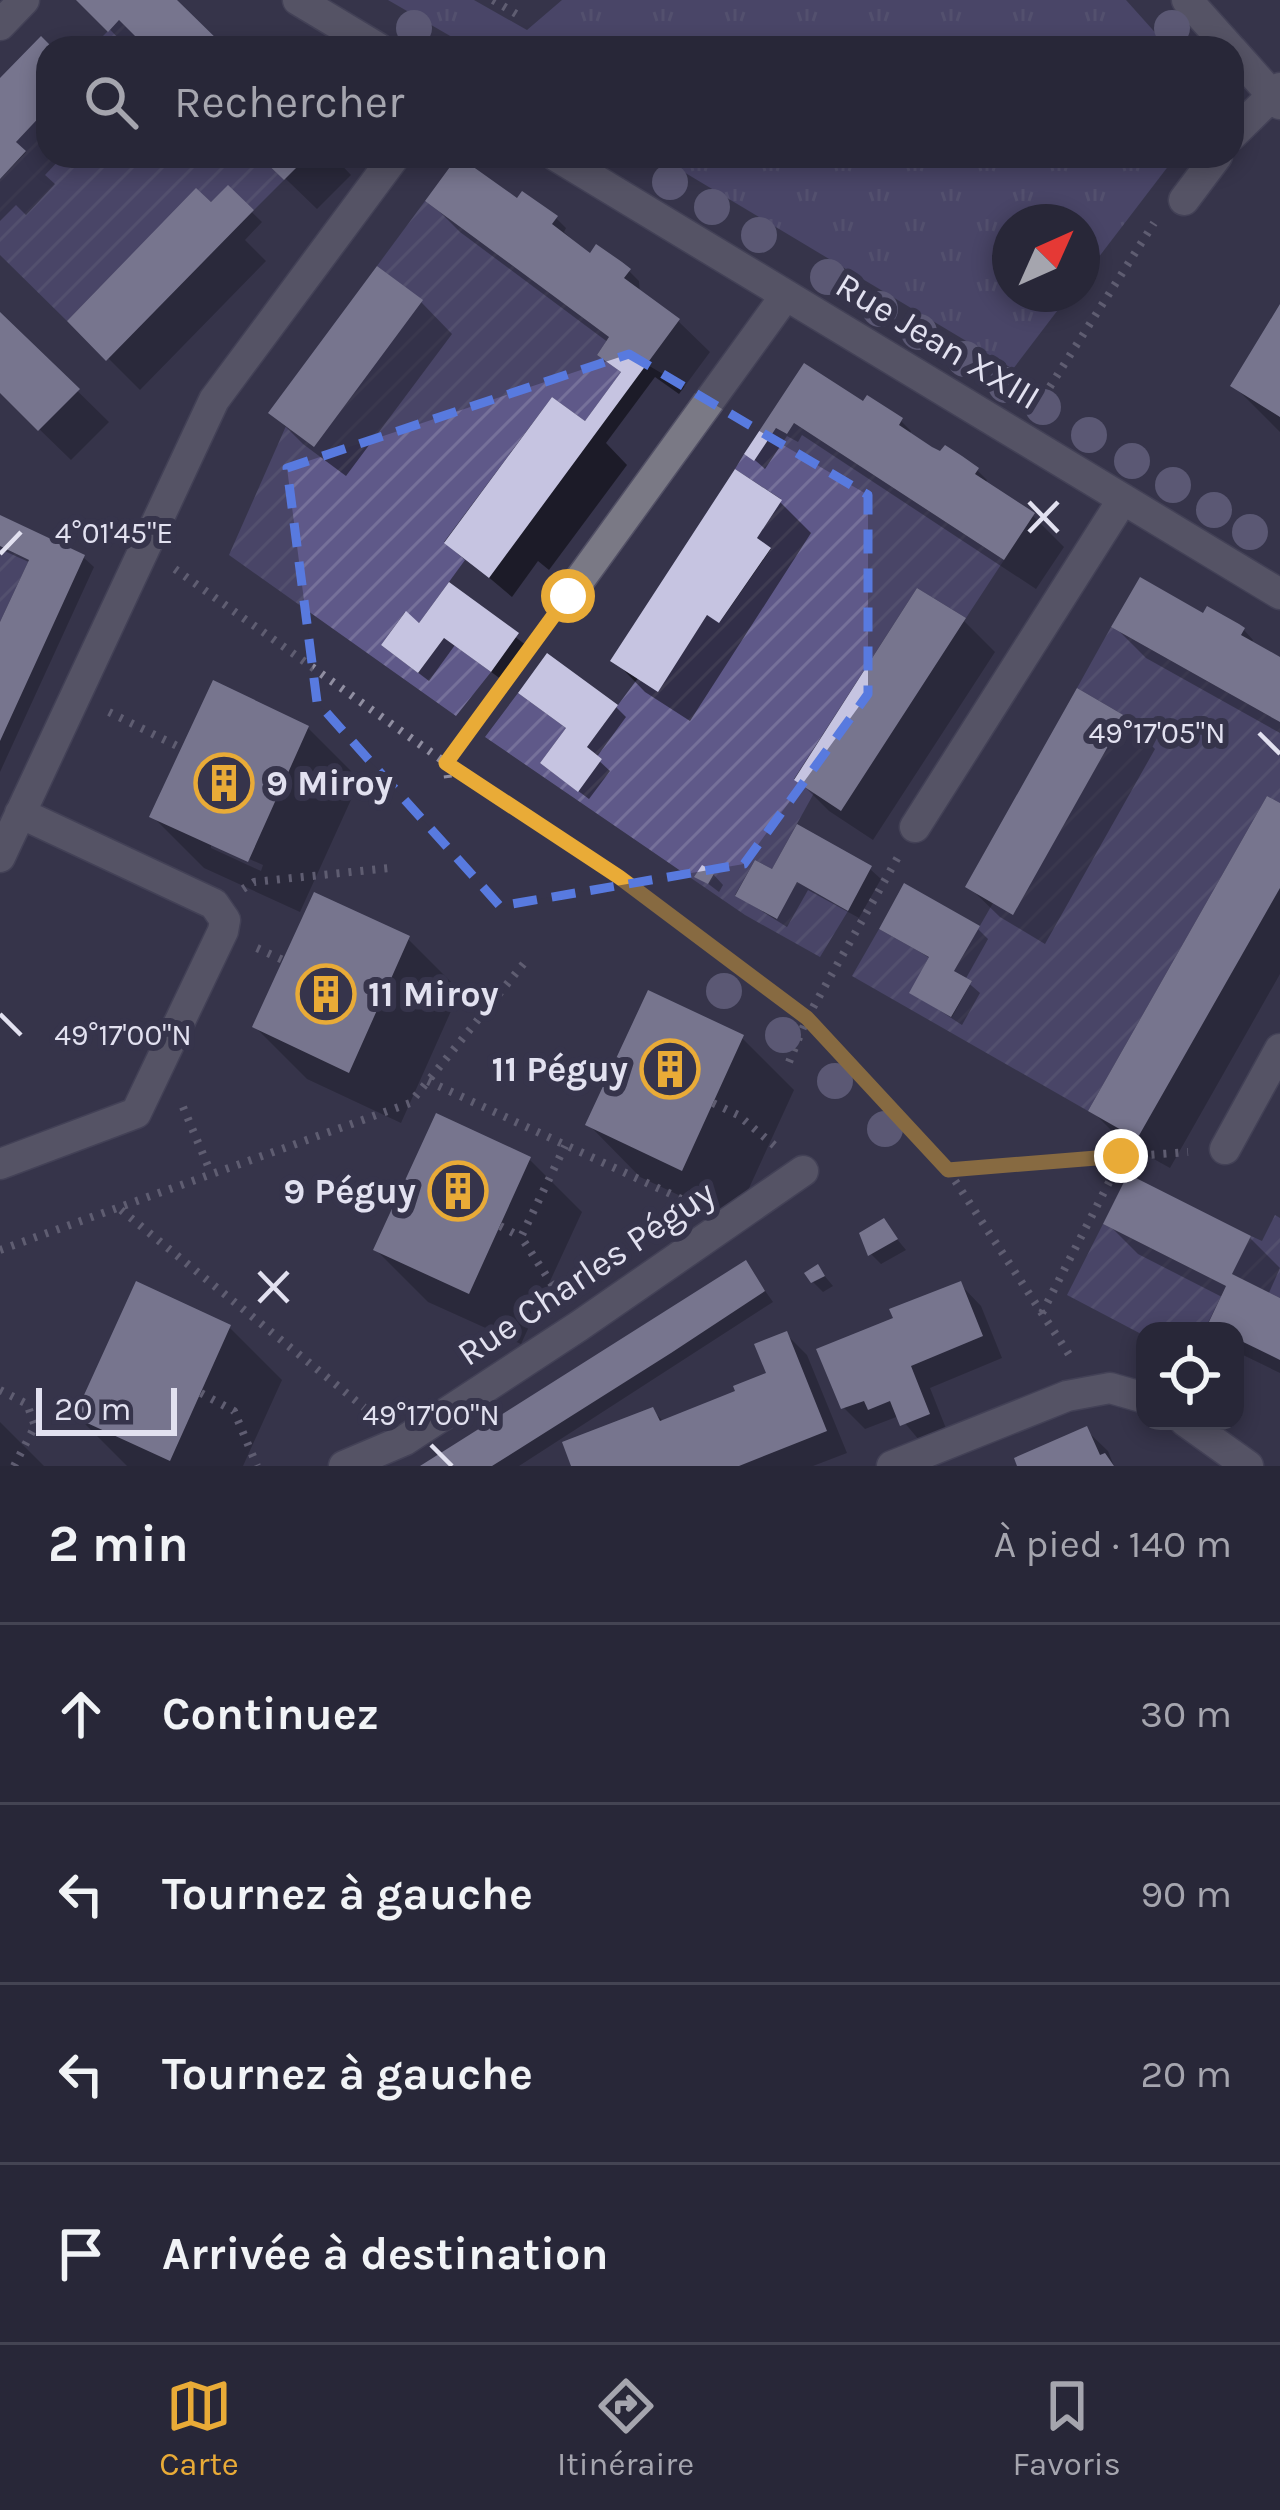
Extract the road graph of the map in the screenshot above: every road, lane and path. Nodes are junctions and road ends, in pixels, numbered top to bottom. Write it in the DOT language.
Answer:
graph roads {
  1 [pos="24,0"];
  2 [pos="298,0"];
  3 [pos="493,0"];
  4 [pos="1187,0"];
  5 [pos="523,18"];
  6 [pos="0,25"];
  7 [pos="357,36"];
  8 [pos="1219,36"];
  9 [pos="1244,62"];
  10 [pos="1278,96"];
  11 [pos="1244,125"];
  12 [pos="386,168"];
  13 [pos="576,168"];
  14 [pos="1208,168"];
  15 [pos="1184,200"];
  16 [pos="786,295"];
  17 [pos="1020,435"];
  18 [pos="1123,499"];
  19 [pos="145,547"];
  20 [pos="1280,594"];
  21 [pos="568,596"];
  22 [pos="75,695"];
  23 [pos="181,748"];
  24 [pos="446,763"];
  25 [pos="448,778"];
  26 [pos="20,813"];
  27 [pos="915,827"];
  28 [pos="0,857"];
  29 [pos="389,868"];
  30 [pos="619,877"];
  31 [pos="610,885"];
  32 [pos="214,904"];
  33 [pos="525,962"];
  34 [pos="807,1018"];
  35 [pos="1280,1049"];
  36 [pos="789,1062"];
  37 [pos="152,1079"];
  38 [pos="428,1081"];
  39 [pos="713,1103"];
  40 [pos="565,1146"];
  41 [pos="1225,1149"];
  42 [pos="1121,1156"];
  43 [pos="0,1164"];
  44 [pos="948,1170"];
  45 [pos="803,1171"];
  46 [pos="211,1173"];
  47 [pos="121,1210"];
  48 [pos="736,1219"];
  49 [pos="500,1226"];
  50 [pos="521,1237"];
  51 [pos="0,1250"];
  52 [pos="1042,1313"];
  53 [pos="579,1326"];
  54 [pos="0,1390"];
  55 [pos="1093,1390"];
  56 [pos="201,1394"];
  57 [pos="1136,1395"];
  58 [pos="1198,1430"];
  59 [pos="405,1440"];
  60 [pos="14,1466"];
  61 [pos="257,1466"];
  62 [pos="344,1466"];
  63 [pos="892,1466"];
  64 [pos="1248,1466"];
  1 -- 6 [label="street"];
  2 -- 7 [label="street"];
  3 -- 5 [label="path"];
  4 -- 8 [label="street"];
  9 -- 10 [label="street"];
  10 -- 11 [label="street"];
  12 -- 19 [label="street"];
  13 -- 16 [label="street, Rue Jean XXIII"];
  14 -- 15 [label="street"];
  15 -- 17 [label="path"];
  16 -- 17 [label="street, Rue Jean XXIII"];
  16 -- 21 [label="street"];
  17 -- 18 [label="street, Rue Jean XXIII"];
  18 -- 20 [label="street, Rue Jean XXIII"];
  18 -- 27 [label="street"];
  19 -- 22 [label="street"];
  19 -- 24 [label="path"];
  21 -- 24 [label="path"];
  22 -- 23 [label="path"];
  22 -- 26 [label="street"];
  24 -- 25 [label="path"];
  24 -- 30 [label="path"];
  26 -- 28 [label="street"];
  26 -- 32 [label="street"];
  27 -- 34 [label="path"];
  29 -- 32 [label="path"];
  30 -- 31 [label="path"];
  30 -- 34 [label="path"];
  32 -- 37 [label="street"];
  33 -- 38 [label="path"];
  34 -- 36 [label="path"];
  34 -- 44 [label="path"];
  35 -- 41 [label="street"];
  37 -- 43 [label="street"];
  37 -- 46 [label="path"];
  38 -- 40 [label="path"];
  38 -- 46 [label="path"];
  39 -- 45 [label="path"];
  40 -- 48 [label="path"];
  40 -- 50 [label="path"];
  41 -- 42 [label="path"];
  42 -- 44 [label="path"];
  42 -- 52 [label="path"];
  44 -- 52 [label="path"];
  45 -- 48 [label="street, Rue Charles Péguy"];
  46 -- 47 [label="path"];
  47 -- 51 [label="path"];
  47 -- 59 [label="path"];
  48 -- 53 [label="street, Rue Charles Péguy"];
  49 -- 50 [label="path"];
  50 -- 53 [label="path"];
  52 -- 55 [label="path"];
  53 -- 59 [label="street, Rue Charles Péguy"];
  54 -- 60 [label="path"];
  55 -- 57 [label="street"];
  55 -- 63 [label="street"];
  56 -- 61 [label="path"];
  58 -- 64 [label="street"];
  59 -- 62 [label="street, Rue Charles Péguy"];
}
